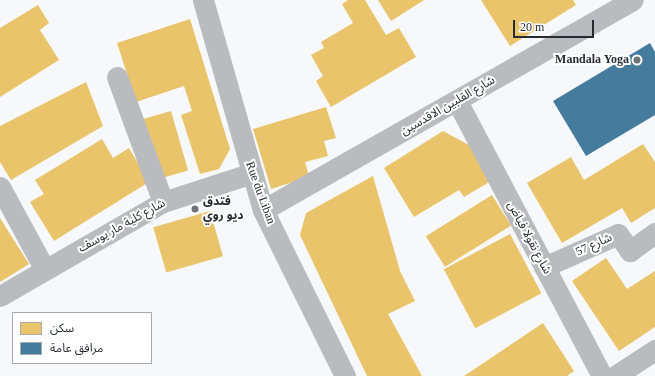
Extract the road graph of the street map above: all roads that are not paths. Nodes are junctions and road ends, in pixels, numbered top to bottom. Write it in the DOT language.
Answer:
graph roads {
  1 [pos="203,0"];
  2 [pos="632,0"];
  3 [pos="117,77"];
  4 [pos="457,101"];
  5 [pos="252,173"];
  6 [pos="0,187"];
  7 [pos="163,202"];
  8 [pos="263,210"];
  9 [pos="655,233"];
  10 [pos="544,267"];
  11 [pos="46,270"];
  12 [pos="0,296"];
  13 [pos="655,350"];
  14 [pos="345,376"];
  15 [pos="602,376"];
  16 [pos="615,376"];
  1 -- 5 [label="street, Rue du Liban"];
  2 -- 4 [label="street, شارع القلبين الاقدسين"];
  3 -- 7 [label="street"];
  4 -- 8 [label="street, شارع القلبين الاقدسين"];
  4 -- 10 [label="street, شارع نقولا فياض"];
  5 -- 7 [label="street, شارع كلية مار يوسف"];
  5 -- 8 [label="street, Rue du Liban"];
  6 -- 11 [label="street"];
  7 -- 11 [label="street, شارع كلية مار يوسف"];
  8 -- 14 [label="street, Rue du Liban"];
  9 -- 10 [label="street, شارع 57"];
  10 -- 15 [label="street, شارع نقولا فياض"];
  11 -- 12 [label="street, شارع كلية مار يوسف"];
  13 -- 16 [label="street"];
}
